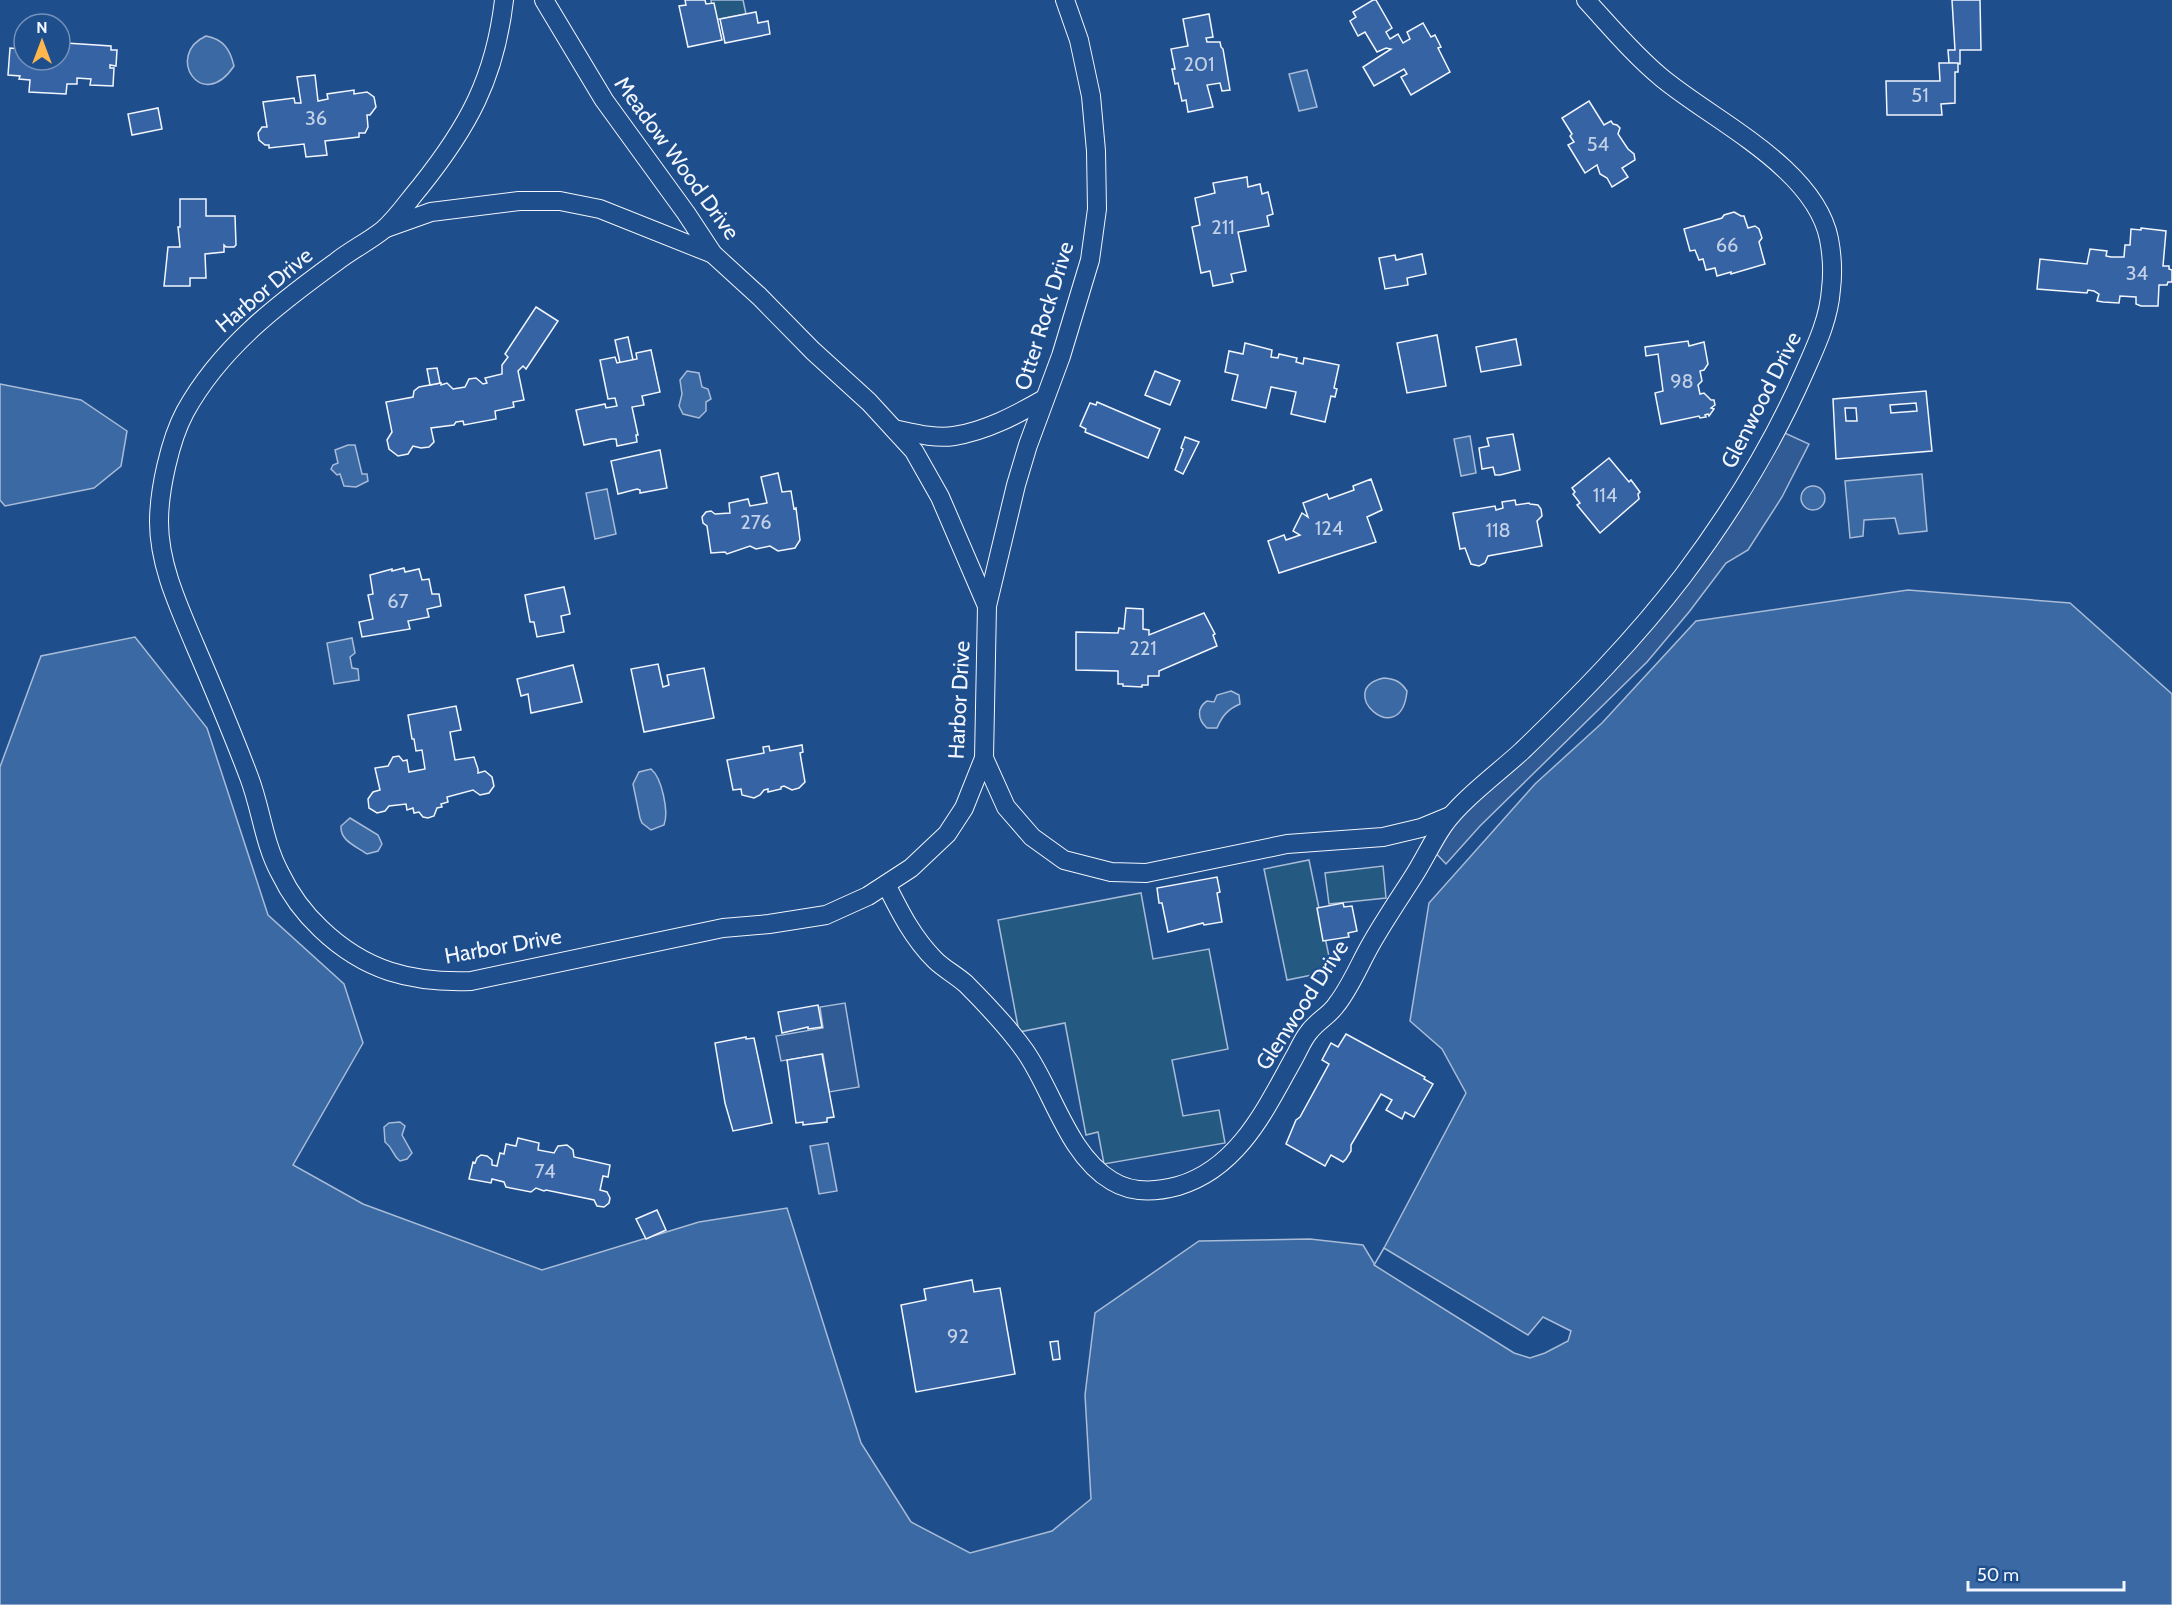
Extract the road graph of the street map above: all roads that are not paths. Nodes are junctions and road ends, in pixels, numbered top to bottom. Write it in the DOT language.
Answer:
graph roads {
  1 [pos="504,0"];
  2 [pos="544,0"];
  3 [pos="1065,0"];
  4 [pos="1586,0"];
  5 [pos="384,229"];
  6 [pos="713,254"];
  7 [pos="1044,399"];
  8 [pos="894,429"];
  9 [pos="987,606"];
  10 [pos="984,758"];
  11 [pos="1450,816"];
  12 [pos="887,885"];
  1 -- 5 [label="street, Harbor Drive"];
  2 -- 6 [label="street, Meadow Wood Drive"];
  3 -- 7 [label="street, Otter Rock Drive"];
  4 -- 11 [label="street, Glenwood Drive"];
  5 -- 6 [label="street, Harbor Drive"];
  5 -- 12 [label="street, Harbor Drive"];
  6 -- 8 [label="street, Meadow Wood Drive"];
  7 -- 8 [label="street"];
  7 -- 9 [label="street, Otter Rock Drive"];
  8 -- 9 [label="street, Meadow Wood Drive"];
  9 -- 10 [label="street, Harbor Drive"];
  10 -- 11 [label="street, Glenwood Drive"];
  10 -- 12 [label="street, Harbor Drive"];
  11 -- 12 [label="street, Glenwood Drive"];
}
